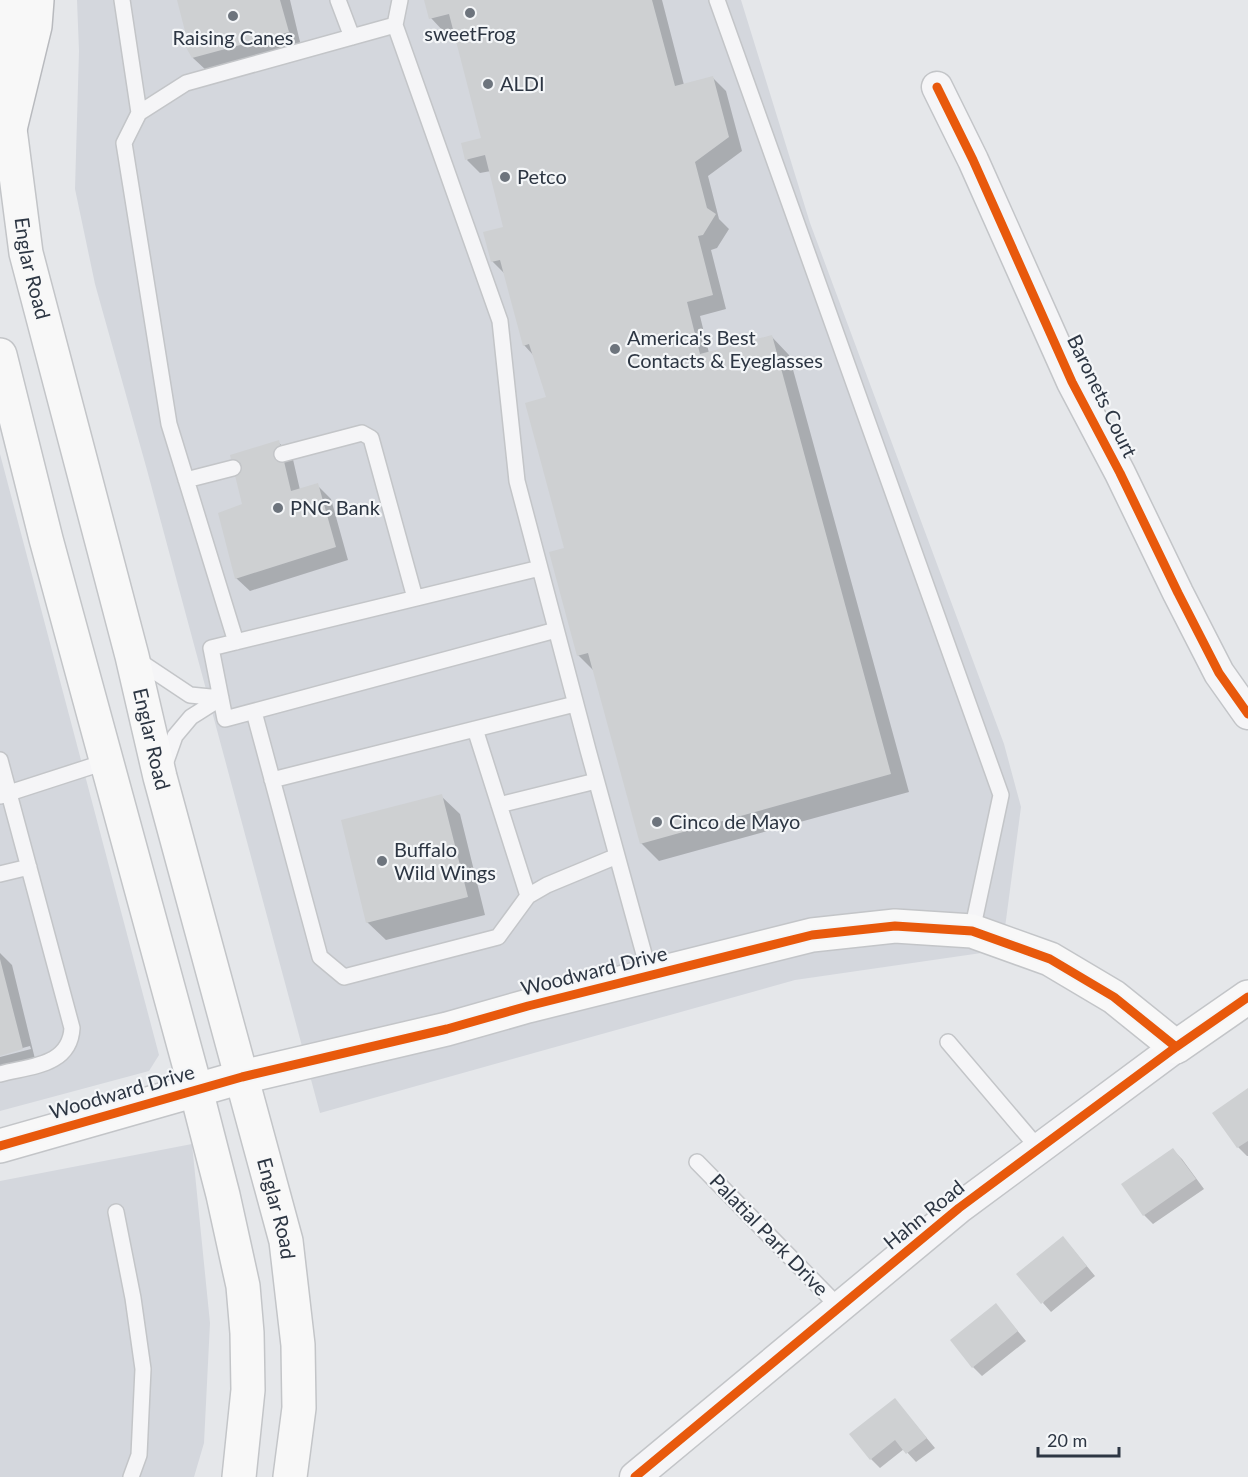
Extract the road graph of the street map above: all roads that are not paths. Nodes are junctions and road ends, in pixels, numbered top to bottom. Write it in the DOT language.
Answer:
graph roads {
  1 [pos="8,0"];
  2 [pos="37,0"];
  3 [pos="122,0"];
  4 [pos="338,0"];
  5 [pos="400,0"];
  6 [pos="717,0"];
  7 [pos="395,25"];
  8 [pos="352,37"];
  9 [pos="937,87"];
  10 [pos="139,113"];
  11 [pos="10,129"];
  12 [pos="0,355"];
  13 [pos="282,454"];
  14 [pos="233,468"];
  15 [pos="186,480"];
  16 [pos="540,568"];
  17 [pos="415,598"];
  18 [pos="556,630"];
  19 [pos="236,642"];
  20 [pos="132,656"];
  21 [pos="221,698"];
  22 [pos="575,704"];
  23 [pos="254,712"];
  24 [pos="1248,714"];
  25 [pos="475,729"];
  26 [pos="0,760"];
  27 [pos="108,761"];
  28 [pos="160,777"];
  29 [pos="272,780"];
  30 [pos="596,781"];
  31 [pos="4,795"];
  32 [pos="499,805"];
  33 [pos="617,856"];
  34 [pos="29,867"];
  35 [pos="0,874"];
  36 [pos="528,896"];
  37 [pos="972,931"];
  38 [pos="650,976"];
  39 [pos="1248,997"];
  40 [pos="948,1042"];
  41 [pos="1176,1047"];
  42 [pos="0,1074"];
  43 [pos="242,1077"];
  44 [pos="196,1090"];
  45 [pos="0,1146"];
  46 [pos="1039,1149"];
  47 [pos="697,1162"];
  48 [pos="116,1212"];
  49 [pos="840,1308"];
  50 [pos="131,1477"];
  51 [pos="239,1477"];
  52 [pos="290,1477"];
  53 [pos="635,1477"];
  1 -- 11 [label="main road, Englar Road"];
  2 -- 11 [label="main road"];
  3 -- 10 [label="lane"];
  4 -- 8 [label="lane"];
  5 -- 7 [label="lane"];
  6 -- 37 [label="lane"];
  7 -- 8 [label="lane"];
  7 -- 16 [label="lane"];
  8 -- 10 [label="lane"];
  9 -- 24 [label="street, Baronets Court"];
  10 -- 15 [label="lane"];
  11 -- 20 [label="main road, Englar Road"];
  12 -- 27 [label="main road"];
  13 -- 17 [label="lane"];
  14 -- 15 [label="lane"];
  15 -- 19 [label="lane"];
  16 -- 17 [label="lane"];
  16 -- 18 [label="lane"];
  17 -- 19 [label="lane"];
  18 -- 22 [label="lane"];
  18 -- 23 [label="lane"];
  19 -- 21 [label="lane"];
  20 -- 21 [label="lane"];
  20 -- 28 [label="main road, Englar Road"];
  21 -- 23 [label="lane"];
  21 -- 28 [label="lane"];
  22 -- 25 [label="lane"];
  22 -- 30 [label="lane"];
  23 -- 29 [label="lane"];
  25 -- 29 [label="lane"];
  25 -- 32 [label="lane"];
  26 -- 31 [label="lane"];
  27 -- 31 [label="lane"];
  27 -- 44 [label="main road"];
  28 -- 43 [label="main road, Englar Road"];
  29 -- 36 [label="lane"];
  30 -- 32 [label="lane"];
  30 -- 33 [label="lane"];
  31 -- 34 [label="lane"];
  32 -- 36 [label="lane"];
  33 -- 36 [label="lane"];
  33 -- 38 [label="lane"];
  34 -- 35 [label="lane"];
  34 -- 42 [label="lane"];
  37 -- 38 [label="main road, Woodward Drive"];
  37 -- 41 [label="main road, Woodward Drive"];
  38 -- 43 [label="main road, Woodward Drive"];
  39 -- 41 [label="main road, Hahn Road"];
  40 -- 46 [label="lane"];
  41 -- 46 [label="street, Hahn Road"];
  43 -- 44 [label="main road, Woodward Drive"];
  43 -- 52 [label="main road, Englar Road"];
  44 -- 45 [label="main road, Woodward Drive"];
  44 -- 51 [label="main road"];
  46 -- 49 [label="street, Hahn Road"];
  47 -- 49 [label="lane, Palatial Park Drive"];
  48 -- 50 [label="lane"];
  49 -- 53 [label="street, Hahn Road"];
}
